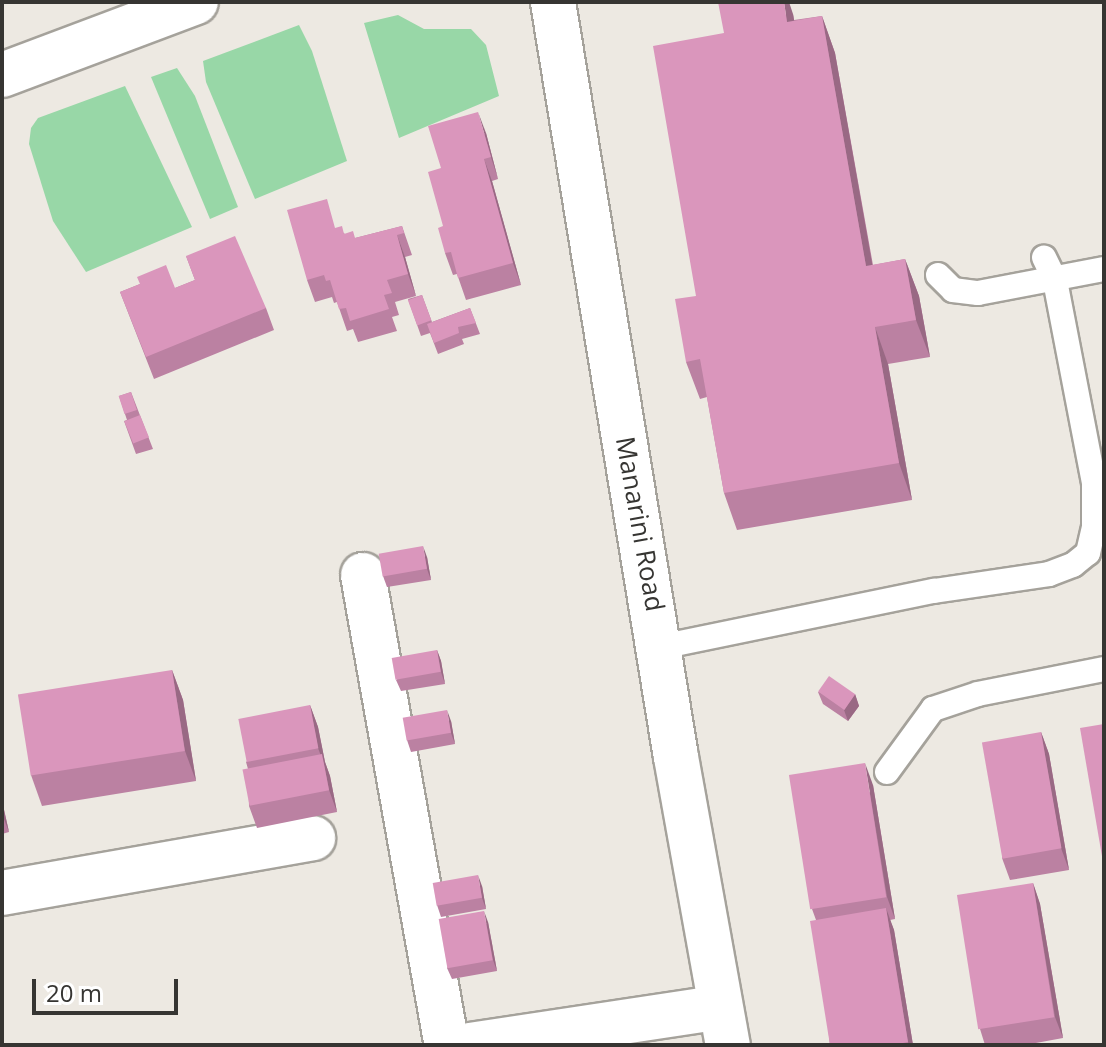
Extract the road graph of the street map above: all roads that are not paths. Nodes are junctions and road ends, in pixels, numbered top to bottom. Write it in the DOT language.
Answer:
graph roads {
  1 [pos="196,2"];
  2 [pos="553,2"];
  3 [pos="2,75"];
  4 [pos="1044,257"];
  5 [pos="1104,269"];
  6 [pos="938,275"];
  7 [pos="1055,280"];
  8 [pos="363,575"];
  9 [pos="660,647"];
  10 [pos="1104,669"];
  11 [pos="887,772"];
  12 [pos="313,838"];
  13 [pos="2,893"];
  14 [pos="724,1026"];
  15 [pos="447,1045"];
  16 [pos="470,1045"];
  1 -- 3 [label="street"];
  2 -- 9 [label="street, Manarini Road"];
  4 -- 7 [label="lane"];
  5 -- 7 [label="lane"];
  6 -- 7 [label="lane"];
  7 -- 9 [label="lane"];
  8 -- 15 [label="street"];
  9 -- 14 [label="street, Manarini Road"];
  10 -- 11 [label="lane"];
  12 -- 13 [label="street"];
  14 -- 16 [label="street"];
}
